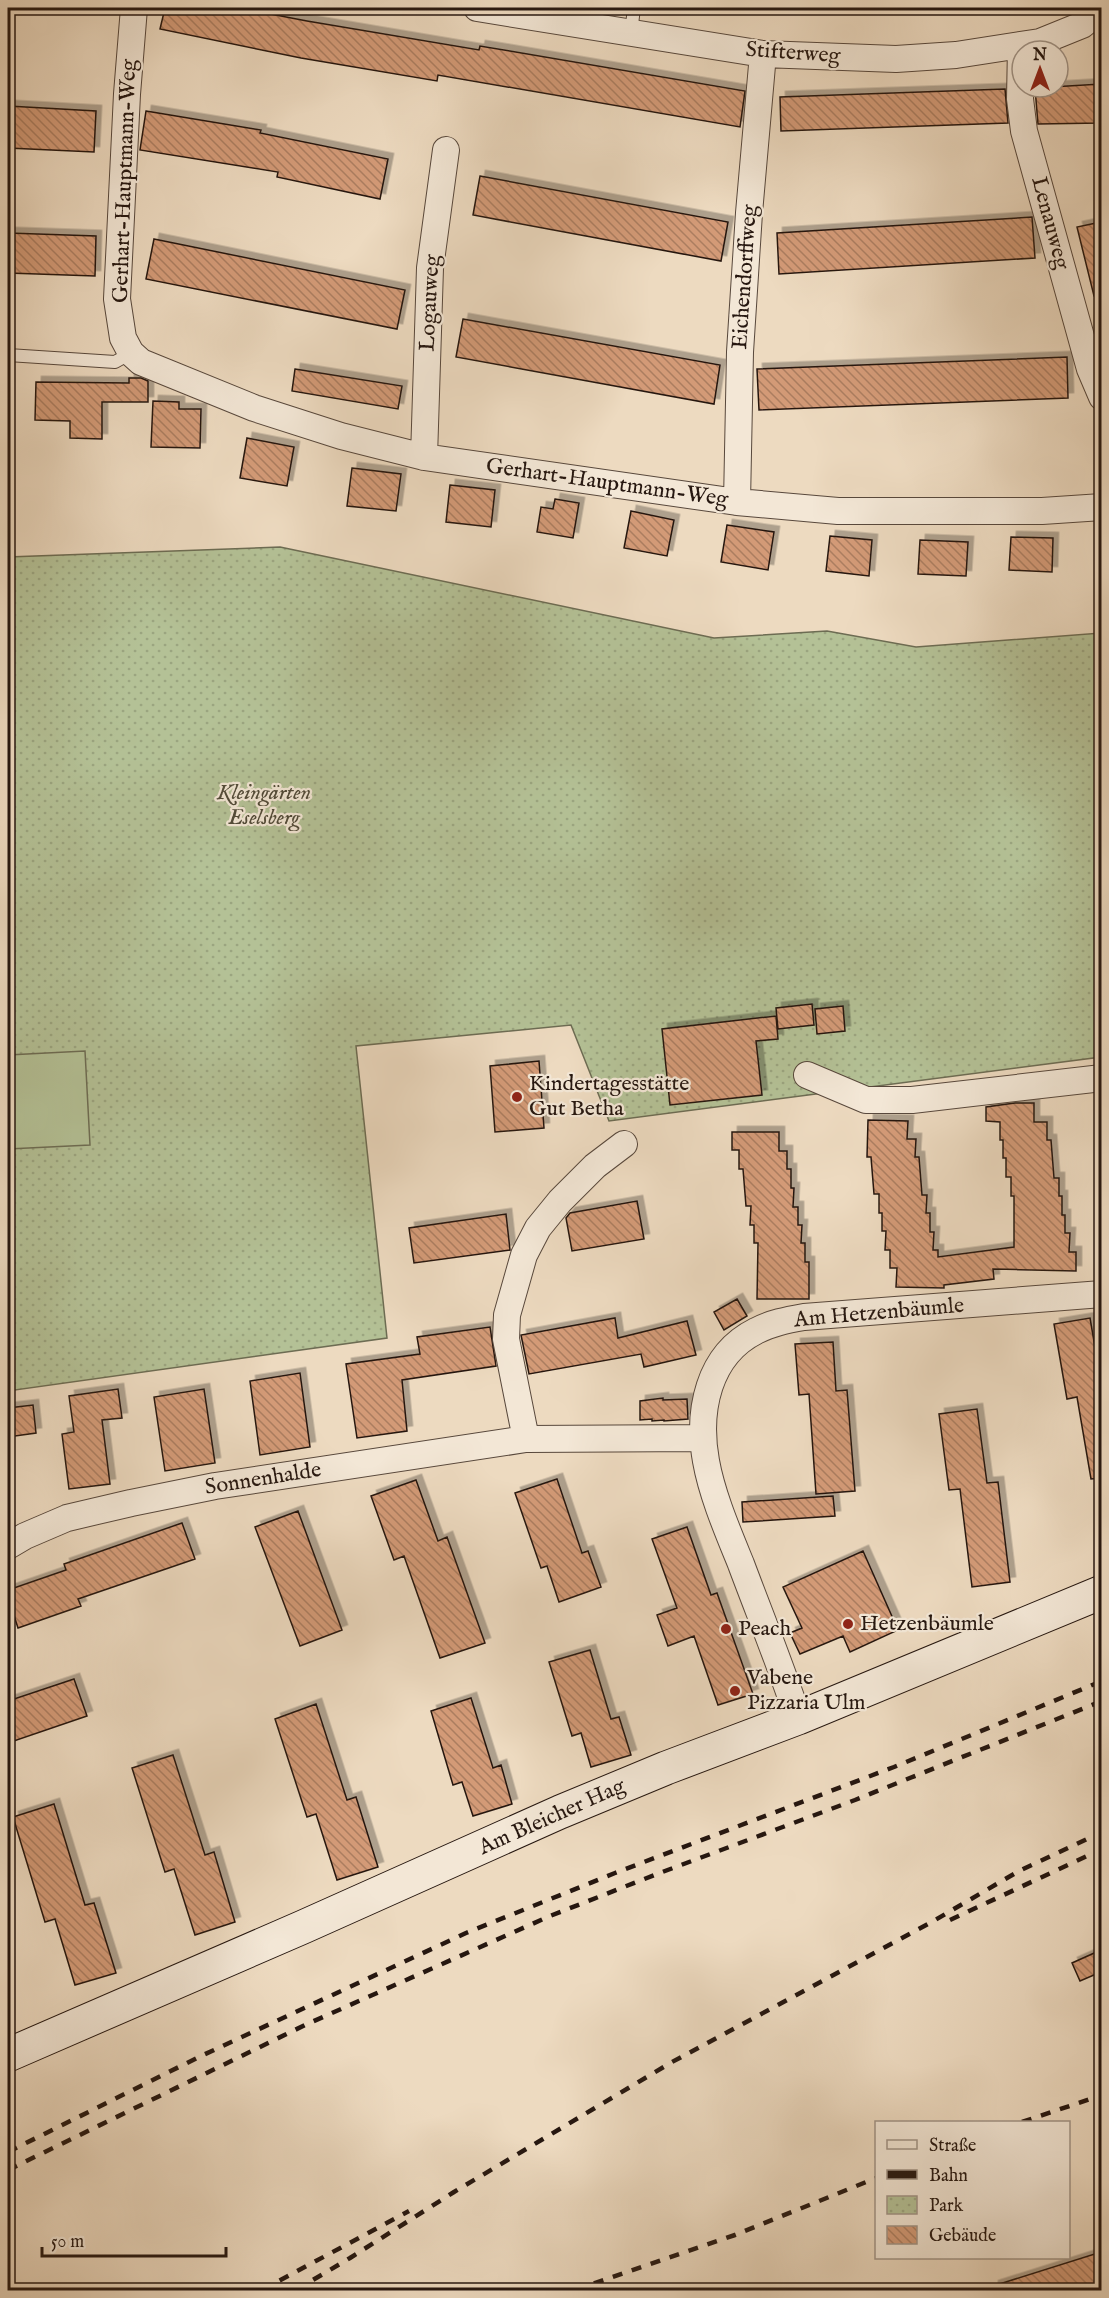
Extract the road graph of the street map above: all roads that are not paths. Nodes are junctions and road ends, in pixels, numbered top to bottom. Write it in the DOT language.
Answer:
graph roads {
  1 [pos="134,8"];
  2 [pos="477,8"];
  3 [pos="634,8"];
  4 [pos="1101,9"];
  5 [pos="631,33"];
  6 [pos="1050,39"];
  7 [pos="1010,48"];
  8 [pos="763,54"];
  9 [pos="1020,99"];
  10 [pos="446,150"];
  11 [pos="131,353"];
  12 [pos="8,355"];
  13 [pos="1101,397"];
  14 [pos="424,457"];
  15 [pos="737,502"];
  16 [pos="1101,507"];
  17 [pos="807,1076"];
  18 [pos="1101,1078"];
  19 [pos="624,1144"];
  20 [pos="1101,1294"];
  21 [pos="703,1438"];
  22 [pos="526,1439"];
  23 [pos="8,1546"];
  24 [pos="1101,1592"];
  25 [pos="798,1718"];
  26 [pos="8,2055"];
  1 -- 11 [label="street, Gerhart-Hauptmann-Weg"];
  2 -- 5 [label="street, Stifterweg"];
  3 -- 5 [label="lane"];
  4 -- 6 [label="street, Stifterweg"];
  5 -- 8 [label="street, Stifterweg"];
  7 -- 8 [label="street, Stifterweg"];
  8 -- 15 [label="street, Eichendorffweg"];
  9 -- 13 [label="street, Lenauweg"];
  10 -- 14 [label="street, Logauweg"];
  11 -- 12 [label="lane"];
  11 -- 14 [label="street, Gerhart-Hauptmann-Weg"];
  14 -- 15 [label="street, Gerhart-Hauptmann-Weg"];
  15 -- 16 [label="street, Gerhart-Hauptmann-Weg"];
  17 -- 18 [label="street"];
  19 -- 22 [label="street"];
  20 -- 21 [label="street, Am Hetzenbäumle"];
  21 -- 22 [label="street, Sonnenhalde"];
  21 -- 25 [label="street, Am Hetzenbäumle"];
  22 -- 23 [label="street, Sonnenhalde"];
  24 -- 25 [label="street, Am Bleicher Hag"];
  25 -- 26 [label="street, Am Bleicher Hag"];
}
